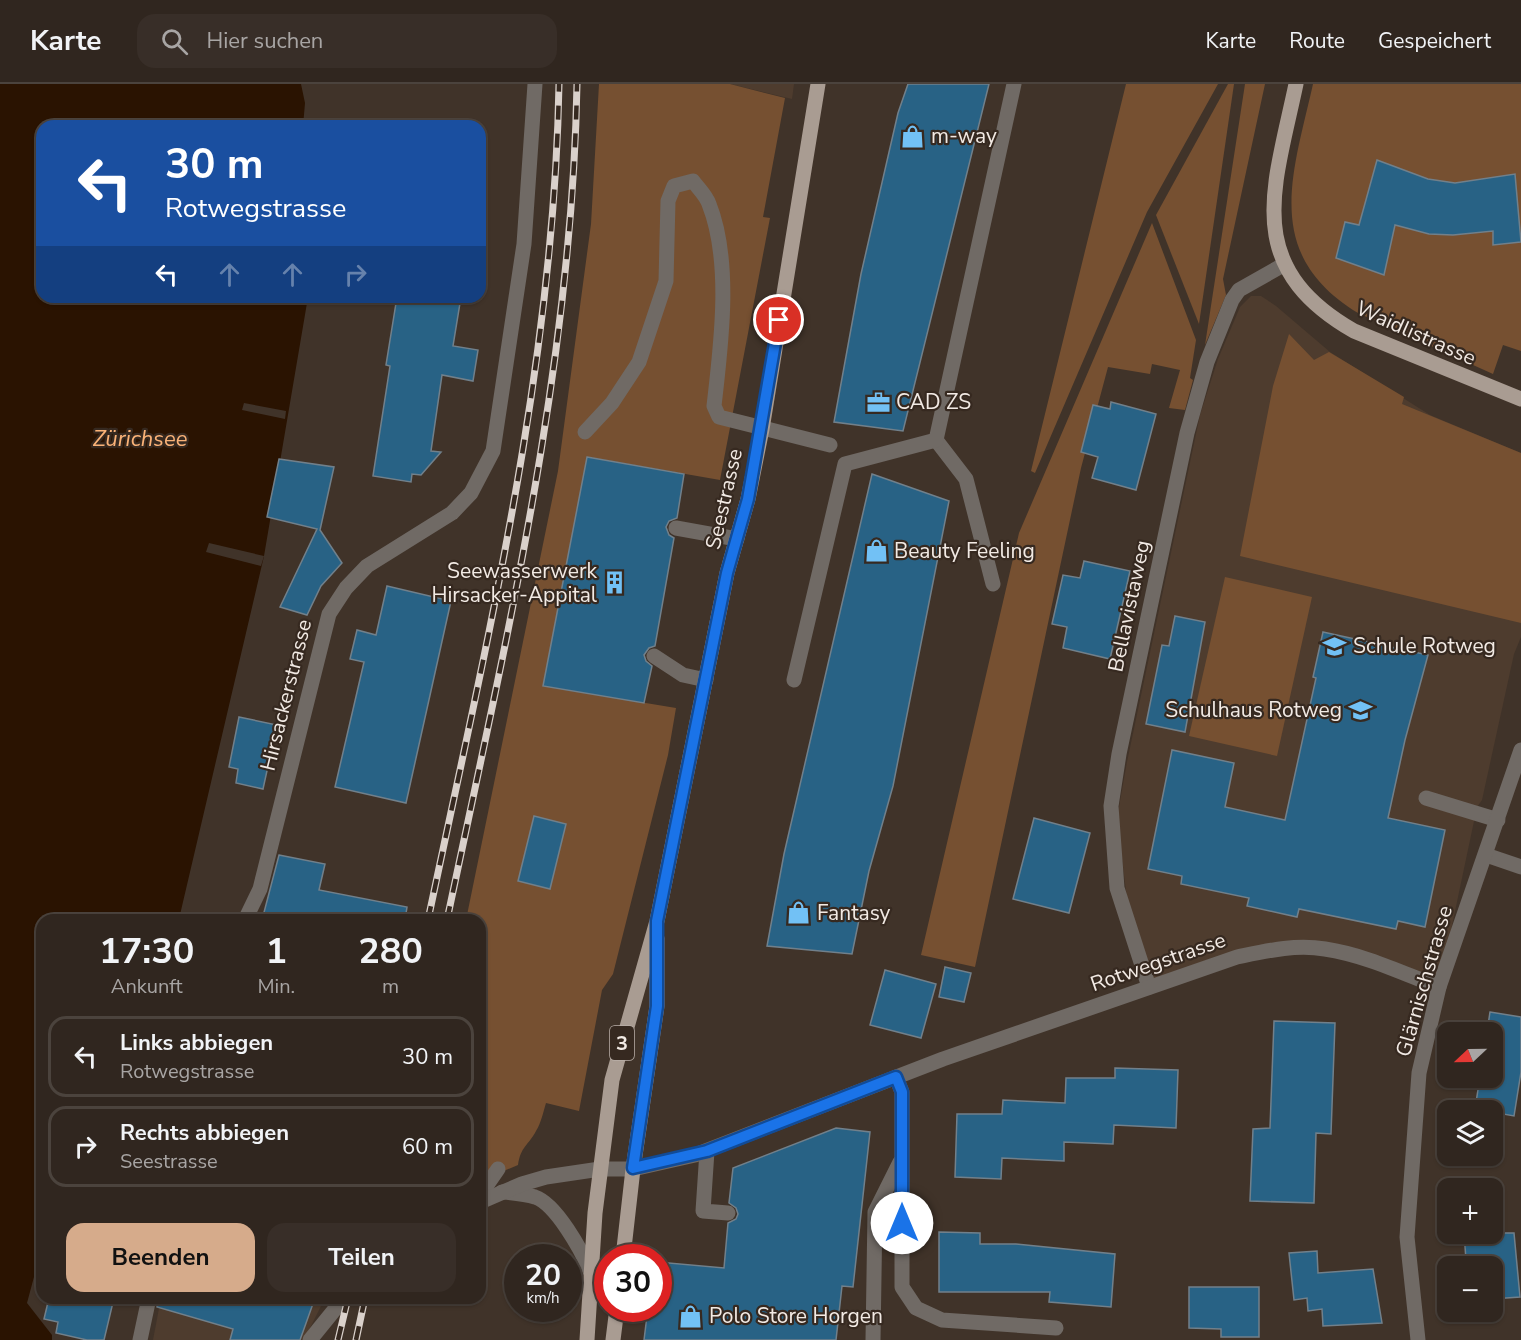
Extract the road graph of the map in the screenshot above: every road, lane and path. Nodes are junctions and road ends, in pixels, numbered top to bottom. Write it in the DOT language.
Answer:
graph roads {
  1 [pos="535,84"];
  2 [pos="818,84"];
  3 [pos="1014,84"];
  4 [pos="1296,84"];
  5 [pos="1285,264"];
  6 [pos="1521,399"];
  7 [pos="762,429"];
  8 [pos="585,432"];
  9 [pos="936,440"];
  10 [pos="830,445"];
  11 [pos="676,528"];
  12 [pos="737,539"];
  13 [pos="993,584"];
  14 [pos="654,656"];
  15 [pos="706,680"];
  16 [pos="794,680"];
  17 [pos="1521,750"];
  18 [pos="1426,798"];
  19 [pos="1498,820"];
  20 [pos="1486,855"];
  21 [pos="1521,867"];
  22 [pos="248,914"];
  23 [pos="657,921"];
  24 [pos="1149,987"];
  25 [pos="1439,987"];
  26 [pos="896,1077"];
  27 [pos="707,1151"];
  28 [pos="902,1160"];
  29 [pos="600,1168"];
  30 [pos="633,1168"];
  31 [pos="498,1169"];
  32 [pos="486,1186"];
  33 [pos="502,1192"];
  34 [pos="486,1200"];
  35 [pos="729,1214"];
  36 [pos="624,1244"];
  37 [pos="590,1271"];
  38 [pos="148,1304"];
  39 [pos="339,1304"];
  40 [pos="615,1322"];
  41 [pos="1056,1328"];
  42 [pos="140,1340"];
  43 [pos="310,1340"];
  44 [pos="587,1340"];
  45 [pos="613,1340"];
  46 [pos="873,1340"];
  47 [pos="1418,1340"];
  1 -- 22 [label="street, Hirsackerstrasse"];
  2 -- 7 [label="main road, Seestrasse / 3"];
  3 -- 9 [label="street"];
  4 -- 5 [label="main road, Waidlistrasse"];
  5 -- 6 [label="main road, Waidlistrasse"];
  5 -- 24 [label="street, Bellavistaweg"];
  7 -- 8 [label="street"];
  7 -- 10 [label="street"];
  7 -- 12 [label="main road, Seestrasse / 3"];
  9 -- 13 [label="street"];
  9 -- 16 [label="street"];
  11 -- 12 [label="street"];
  12 -- 15 [label="main road, Seestrasse / 3"];
  14 -- 15 [label="street"];
  15 -- 23 [label="main road, Seestrasse / 3"];
  17 -- 19 [label="street, Glärnischstrasse"];
  18 -- 19 [label="street"];
  19 -- 20 [label="street, Glärnischstrasse"];
  20 -- 21 [label="street"];
  20 -- 25 [label="street, Glärnischstrasse"];
  23 -- 29 [label="main road, Seestrasse / 3"];
  23 -- 30 [label="main road, Seestrasse / 3"];
  24 -- 25 [label="street, Rotwegstrasse"];
  24 -- 26 [label="street, Rotwegstrasse"];
  25 -- 47 [label="street, Glärnischstrasse"];
  26 -- 27 [label="street, Rotwegstrasse"];
  26 -- 28 [label="street"];
  27 -- 30 [label="street, Rotwegstrasse"];
  27 -- 35 [label="street"];
  28 -- 41 [label="street"];
  28 -- 46 [label="street"];
  29 -- 30 [label="street"];
  29 -- 33 [label="street"];
  29 -- 37 [label="main road, Seestrasse / 3"];
  30 -- 36 [label="main road, Seestrasse / 3"];
  31 -- 32 [label="street"];
  33 -- 34 [label="street"];
  33 -- 37 [label="street"];
  37 -- 44 [label="main road, Seestrasse / 3"];
  38 -- 42 [label="street"];
  39 -- 43 [label="street"];
  40 -- 45 [label="main road"];
}
